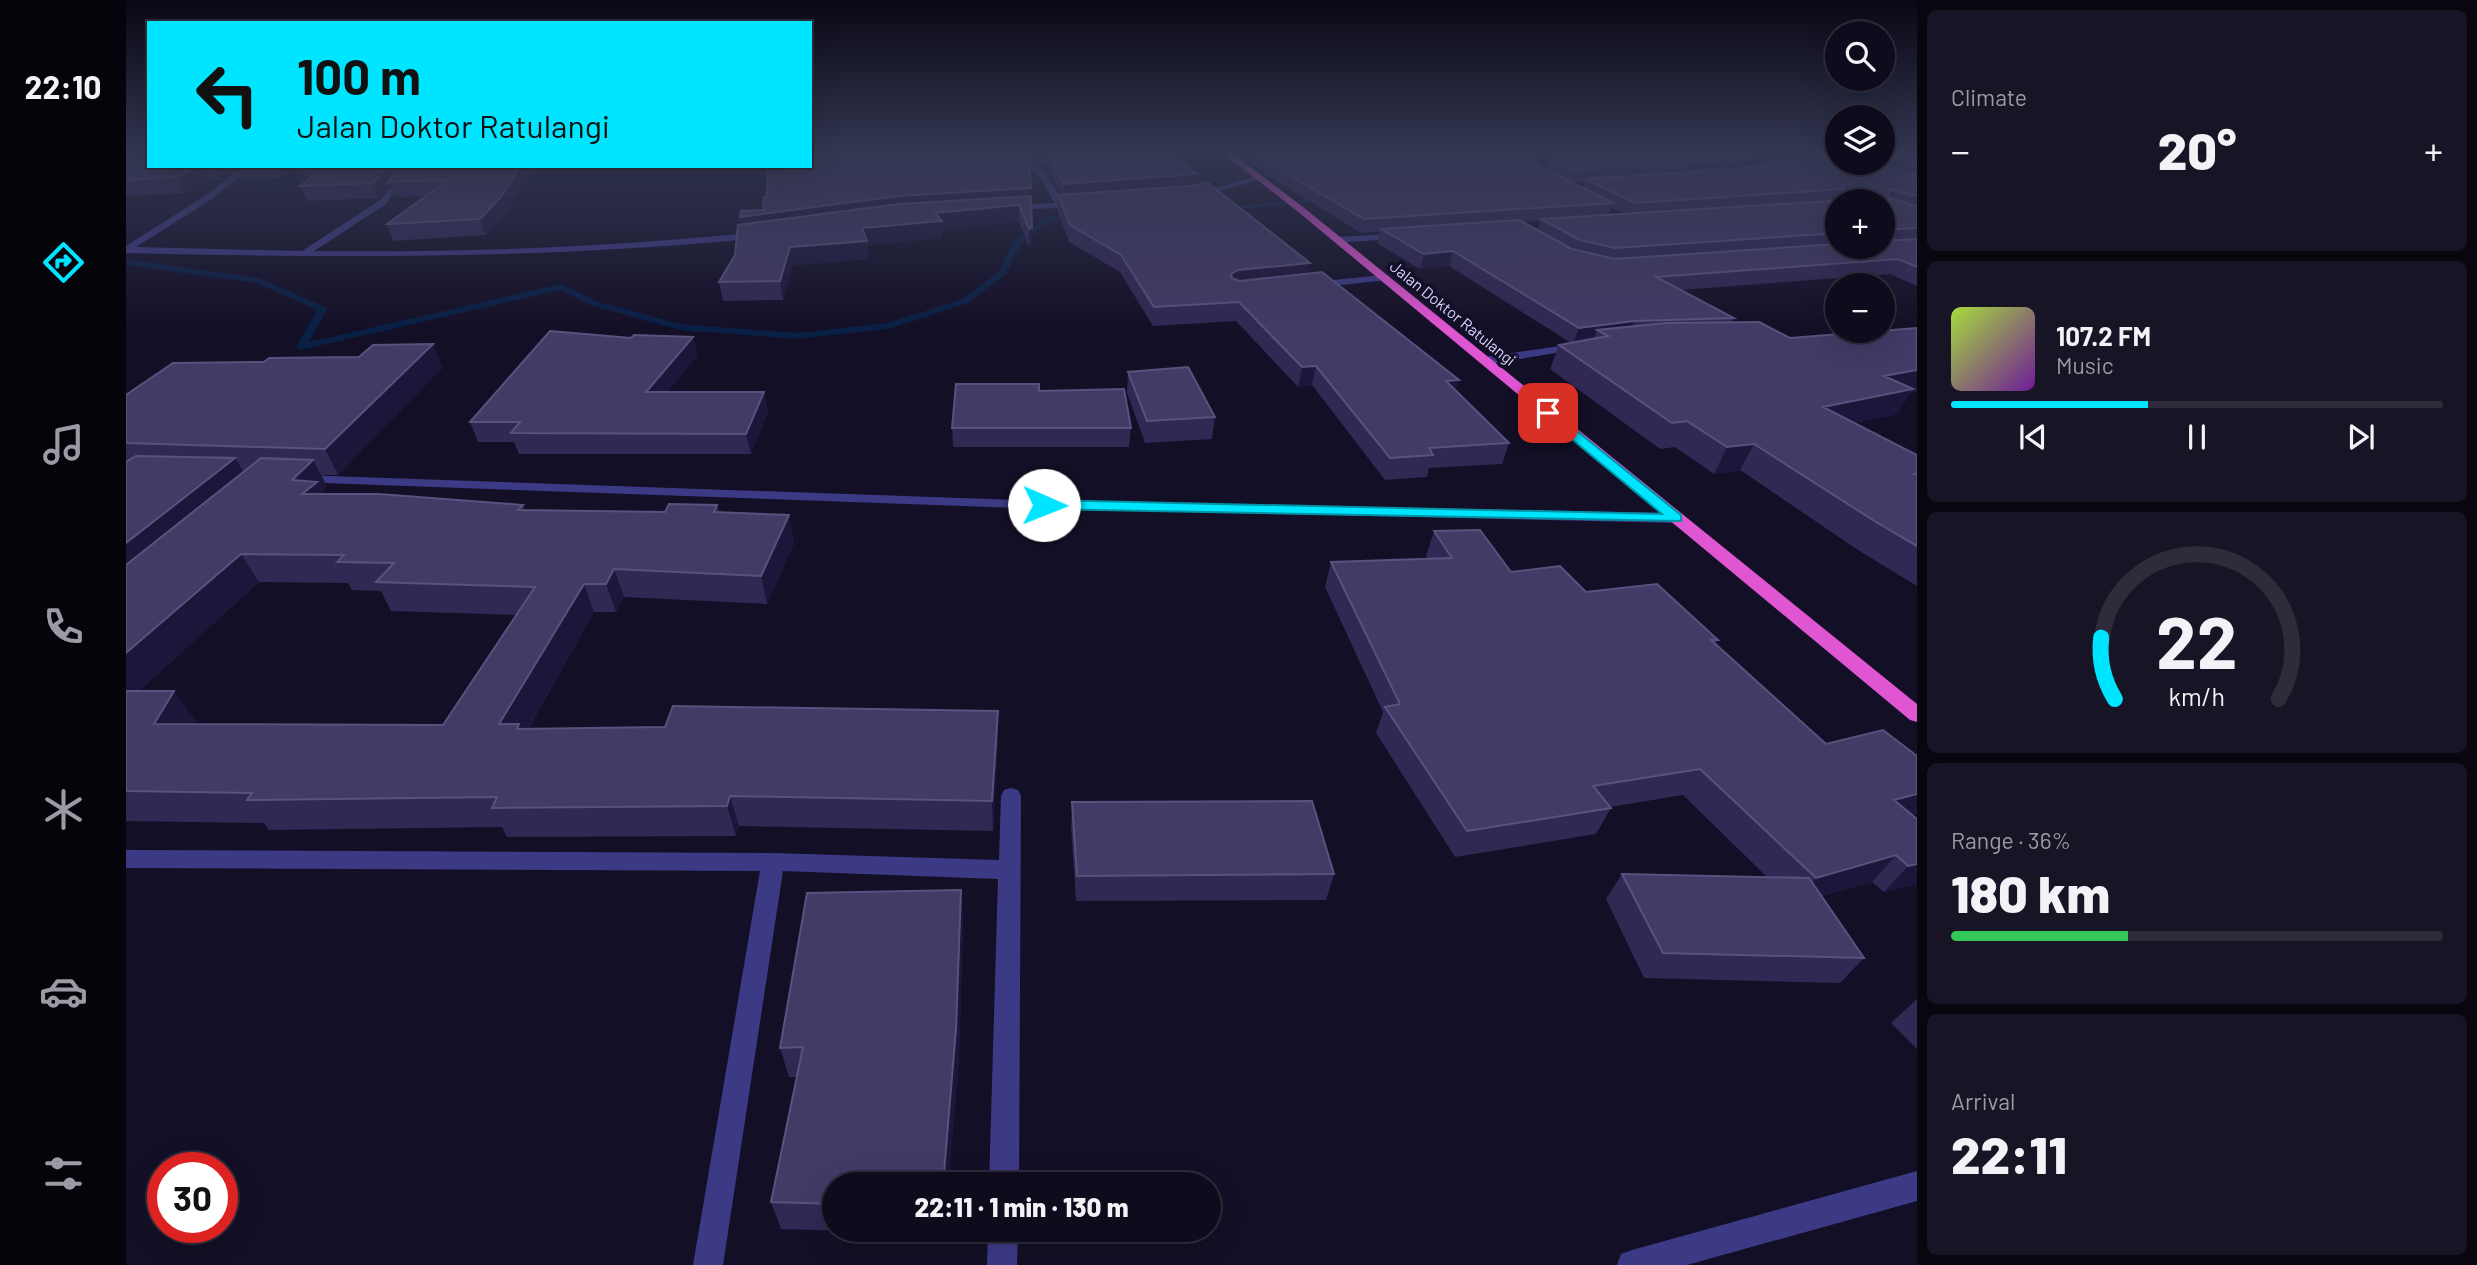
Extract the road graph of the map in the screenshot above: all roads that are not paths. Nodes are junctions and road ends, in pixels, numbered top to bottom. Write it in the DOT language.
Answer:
graph roads {
  1 [pos="187,211"];
  2 [pos="368,211"];
  3 [pos="1301,211"];
  4 [pos="1305,214"];
  5 [pos="775,233"];
  6 [pos="1406,236"];
  7 [pos="1337,240"];
  8 [pos="126,250"];
  9 [pos="302,254"];
  10 [pos="1383,278"];
  11 [pos="1303,286"];
  12 [pos="1596,345"];
  13 [pos="1484,361"];
  14 [pos="286,478"];
  15 [pos="1676,518"];
  16 [pos="1917,715"];
  17 [pos="1011,796"];
  18 [pos="126,859"];
  19 [pos="773,862"];
  20 [pos="1010,870"];
  21 [pos="1004,1172"];
  22 [pos="1917,1186"];
  23 [pos="1003,1242"];
  24 [pos="708,1265"];
  25 [pos="1002,1265"];
  26 [pos="1632,1265"];
  1 -- 8 [label="street"];
  2 -- 9 [label="street"];
  3 -- 4 [label="highway, Jalan Doktor Ratulangi"];
  4 -- 7 [label="highway, Jalan Doktor Ratulangi"];
  5 -- 9 [label="street"];
  6 -- 7 [label="street"];
  7 -- 10 [label="highway, Jalan Doktor Ratulangi"];
  8 -- 9 [label="street"];
  10 -- 11 [label="street"];
  10 -- 13 [label="highway, Jalan Doktor Ratulangi"];
  12 -- 13 [label="street"];
  13 -- 15 [label="highway, Jalan Doktor Ratulangi"];
  14 -- 15 [label="street"];
  15 -- 16 [label="highway, Jalan Doktor Ratulangi"];
  17 -- 20 [label="street"];
  18 -- 19 [label="street"];
  19 -- 20 [label="street"];
  19 -- 24 [label="street"];
  20 -- 21 [label="street"];
  22 -- 26 [label="street"];
  23 -- 25 [label="street"];
}
